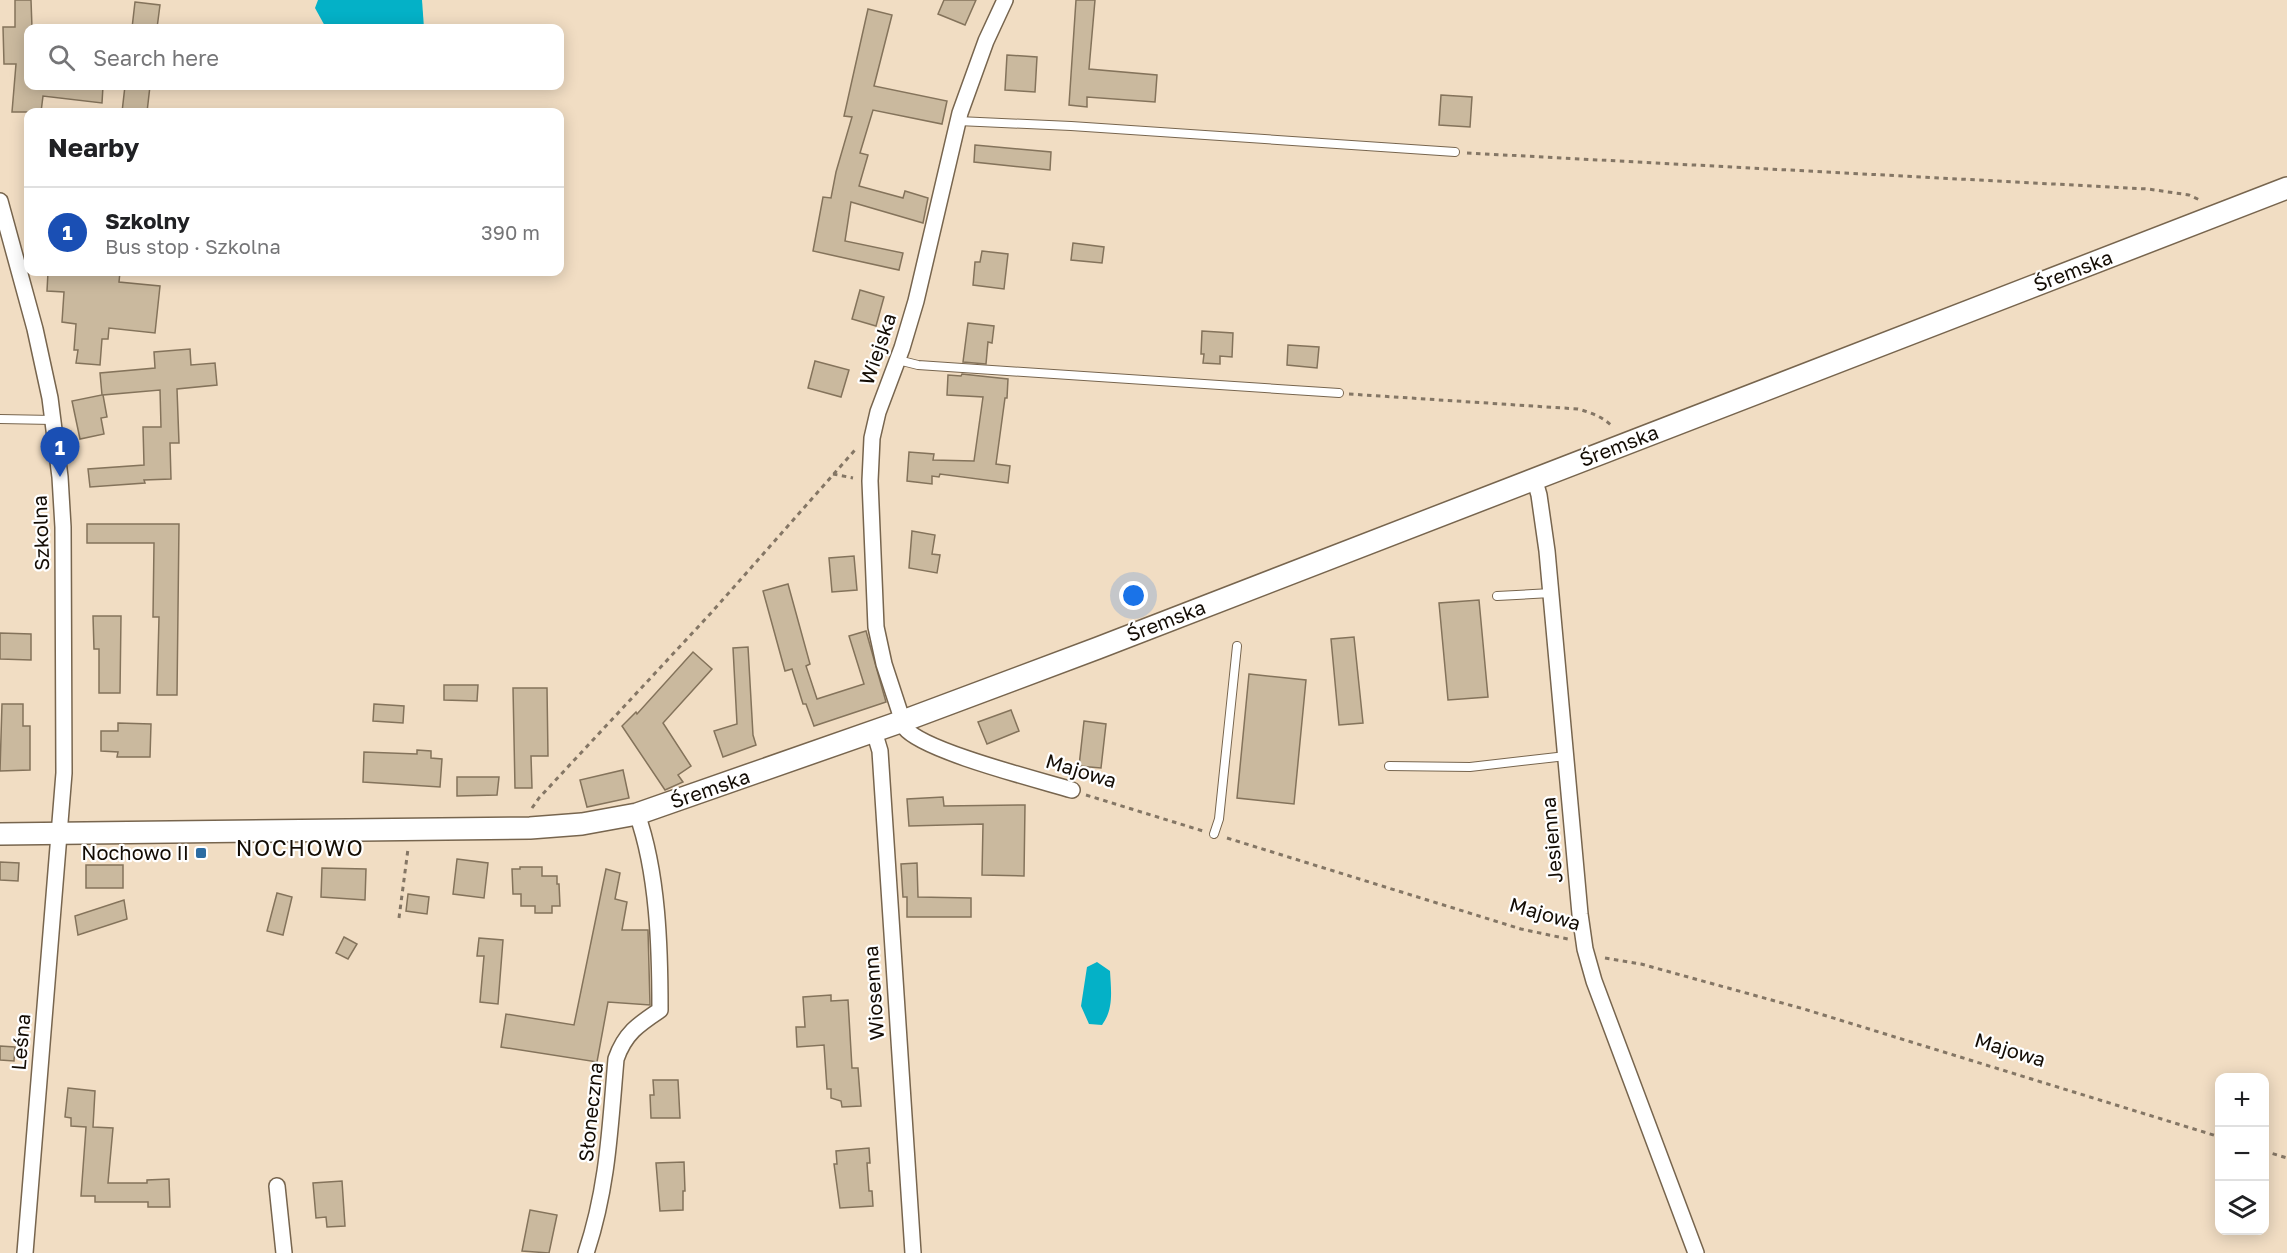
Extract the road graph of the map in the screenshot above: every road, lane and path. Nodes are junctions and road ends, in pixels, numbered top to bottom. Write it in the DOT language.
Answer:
graph roads {
  1 [pos="1005,0"];
  2 [pos="958,121"];
  3 [pos="1455,152"];
  4 [pos="2287,188"];
  5 [pos="0,201"];
  6 [pos="2210,218"];
  7 [pos="898,360"];
  8 [pos="1339,393"];
  9 [pos="0,420"];
  10 [pos="54,420"];
  11 [pos="872,438"];
  12 [pos="1623,444"];
  13 [pos="833,474"];
  14 [pos="1534,478"];
  15 [pos="870,481"];
  16 [pos="1551,593"];
  17 [pos="1497,596"];
  18 [pos="1237,646"];
  19 [pos="903,721"];
  20 [pos="874,731"];
  21 [pos="1566,756"];
  22 [pos="1389,766"];
  23 [pos="1072,790"];
  24 [pos="637,814"];
  25 [pos="530,828"];
  26 [pos="409,829"];
  27 [pos="0,834"];
  28 [pos="59,834"];
  29 [pos="1214,834"];
  30 [pos="399,918"];
  31 [pos="1585,949"];
  32 [pos="2215,1135"];
  33 [pos="2269,1152"];
  34 [pos="2287,1158"];
  35 [pos="277,1186"];
  36 [pos="25,1253"];
  37 [pos="284,1253"];
  38 [pos="586,1253"];
  39 [pos="913,1253"];
  40 [pos="1696,1253"];
  1 -- 2 [label="street, Wiejska"];
  2 -- 3 [label="lane"];
  2 -- 7 [label="street, Wiejska"];
  3 -- 6 [label="path"];
  4 -- 6 [label="main road, Śremska"];
  5 -- 10 [label="street, Szkolna"];
  6 -- 12 [label="main road, Śremska"];
  7 -- 8 [label="lane"];
  7 -- 11 [label="street, Wiejska"];
  8 -- 12 [label="path"];
  9 -- 10 [label="lane"];
  10 -- 28 [label="street, Szkolna"];
  11 -- 13 [label="path"];
  11 -- 15 [label="street, Wiejska"];
  12 -- 14 [label="main road, Śremska"];
  13 -- 15 [label="path"];
  13 -- 25 [label="path"];
  14 -- 16 [label="street, Jesienna"];
  14 -- 19 [label="main road, Śremska"];
  15 -- 19 [label="street, Wiejska"];
  16 -- 17 [label="lane"];
  16 -- 21 [label="street, Jesienna"];
  18 -- 29 [label="lane"];
  19 -- 20 [label="main road, Śremska"];
  19 -- 23 [label="street, Majowa"];
  20 -- 24 [label="main road, Śremska"];
  20 -- 39 [label="street, Wiosenna"];
  21 -- 22 [label="lane"];
  21 -- 31 [label="street, Jesienna"];
  23 -- 29 [label="path, Majowa"];
  24 -- 25 [label="main road, Śremska"];
  24 -- 38 [label="street, Słoneczna"];
  25 -- 26 [label="main road, Śremska"];
  26 -- 28 [label="main road, Śremska"];
  26 -- 30 [label="path"];
  27 -- 28 [label="main road, Śremska"];
  28 -- 36 [label="street, Leśna"];
  29 -- 31 [label="path, Majowa"];
  31 -- 32 [label="path, Majowa"];
  31 -- 40 [label="street, Jesienna"];
  33 -- 34 [label="path"];
  35 -- 37 [label="street"];
}
